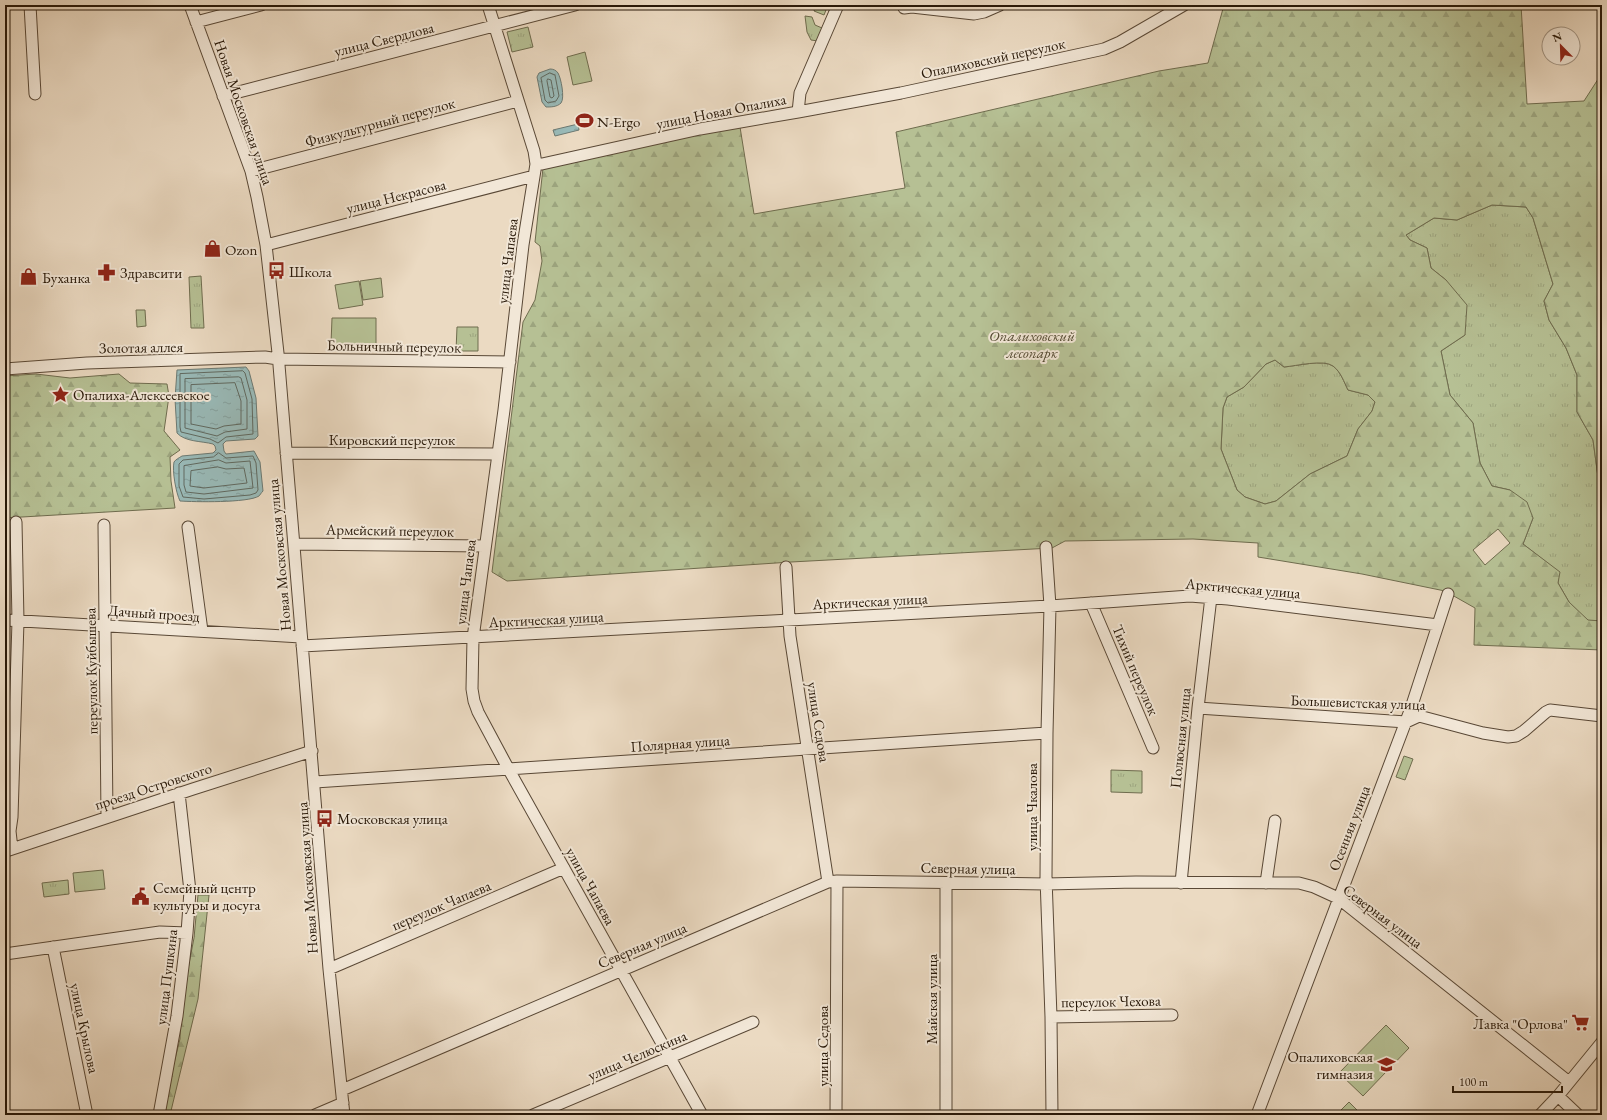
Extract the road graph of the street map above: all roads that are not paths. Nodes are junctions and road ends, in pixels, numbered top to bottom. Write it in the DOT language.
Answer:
graph roads {
  1 [pos="30,5"];
  2 [pos="190,5"];
  3 [pos="262,5"];
  4 [pos="488,5"];
  5 [pos="575,5"];
  6 [pos="838,5"];
  7 [pos="1000,5"];
  8 [pos="1184,5"];
  9 [pos="904,8"];
  10 [pos="196,22"];
  11 [pos="494,26"];
  12 [pos="35,94"];
  13 [pos="223,96"];
  14 [pos="518,101"];
  15 [pos="798,112"];
  16 [pos="536,164"];
  17 [pos="251,171"];
  18 [pos="534,176"];
  19 [pos="266,245"];
  20 [pos="278,359"];
  21 [pos="510,362"];
  22 [pos="5,369"];
  23 [pos="286,453"];
  24 [pos="498,454"];
  25 [pos="16,522"];
  26 [pos="104,525"];
  27 [pos="188,527"];
  28 [pos="294,544"];
  29 [pos="485,546"];
  30 [pos="1046,547"];
  31 [pos="786,567"];
  32 [pos="1448,594"];
  33 [pos="1211,597"];
  34 [pos="1092,603"];
  35 [pos="1050,606"];
  36 [pos="5,620"];
  37 [pos="789,620"];
  38 [pos="18,621"];
  39 [pos="106,625"];
  40 [pos="1438,625"];
  41 [pos="202,631"];
  42 [pos="473,638"];
  43 [pos="302,641"];
  44 [pos="1198,708"];
  45 [pos="1602,716"];
  46 [pos="1406,722"];
  47 [pos="1047,733"];
  48 [pos="808,748"];
  49 [pos="1154,748"];
  50 [pos="312,751"];
  51 [pos="509,770"];
  52 [pos="314,782"];
  53 [pos="179,793"];
  54 [pos="107,817"];
  55 [pos="1276,821"];
  56 [pos="8,850"];
  57 [pos="564,868"];
  58 [pos="833,881"];
  59 [pos="946,883"];
  60 [pos="1181,883"];
  61 [pos="1266,883"];
  62 [pos="1046,884"];
  63 [pos="1338,898"];
  64 [pos="187,933"];
  65 [pos="53,947"];
  66 [pos="5,954"];
  67 [pos="329,969"];
  68 [pos="620,970"];
  69 [pos="1172,1015"];
  70 [pos="1051,1016"];
  71 [pos="753,1022"];
  72 [pos="1602,1042"];
  73 [pos="670,1057"];
  74 [pos="1569,1082"];
  75 [pos="342,1090"];
  76 [pos="1558,1096"];
  77 [pos="343,1103"];
  78 [pos="87,1115"];
  79 [pos="159,1115"];
  80 [pos="315,1115"];
  81 [pos="344,1115"];
  82 [pos="533,1115"];
  83 [pos="702,1115"];
  84 [pos="836,1115"];
  85 [pos="946,1115"];
  86 [pos="1052,1115"];
  87 [pos="1257,1115"];
  88 [pos="1540,1115"];
  89 [pos="1578,1115"];
  1 -- 12 [label="street"];
  2 -- 10 [label="street, Новая Московская улица"];
  3 -- 10 [label="street"];
  4 -- 11 [label="street, улица Чапаева"];
  5 -- 11 [label="street, улица Свердлова"];
  6 -- 15 [label="street, улица Новая Опалиха"];
  7 -- 9 [label="street"];
  8 -- 15 [label="street, Опалиховский переулок"];
  10 -- 13 [label="street, Новая Московская улица"];
  11 -- 13 [label="street, улица Свердлова"];
  11 -- 14 [label="street, улица Чапаева"];
  13 -- 17 [label="street, Новая Московская улица"];
  14 -- 16 [label="street, улица Чапаева"];
  14 -- 17 [label="street, Физкультурный переулок"];
  15 -- 16 [label="street, улица Новая Опалиха"];
  16 -- 18 [label="street, улица Чапаева"];
  17 -- 19 [label="street, Новая Московская улица"];
  18 -- 19 [label="street, улица Некрасова"];
  18 -- 21 [label="street, улица Чапаева"];
  19 -- 20 [label="street, Новая Московская улица"];
  20 -- 21 [label="street, Больничный переулок"];
  20 -- 22 [label="street, Золотая аллея"];
  20 -- 23 [label="street, Новая Московская улица"];
  21 -- 24 [label="street, улица Чапаева"];
  23 -- 24 [label="street, Кировский переулок"];
  23 -- 28 [label="street, Новая Московская улица"];
  24 -- 29 [label="street, улица Чапаева"];
  25 -- 38 [label="street"];
  26 -- 39 [label="street, переулок Куйбышева"];
  27 -- 41 [label="street"];
  28 -- 29 [label="street, Армейский переулок"];
  28 -- 43 [label="street, Новая Московская улица"];
  29 -- 42 [label="street, улица Чапаева"];
  30 -- 35 [label="street, улица Чкалова"];
  31 -- 37 [label="street, улица Седова"];
  32 -- 40 [label="street, Осенняя улица"];
  33 -- 34 [label="street, Арктическая улица"];
  33 -- 40 [label="street, Арктическая улица"];
  33 -- 44 [label="street, Полюсная улица"];
  34 -- 35 [label="street, Арктическая улица"];
  34 -- 49 [label="street, Тихий переулок"];
  35 -- 37 [label="street, Арктическая улица"];
  35 -- 47 [label="street, улица Чкалова"];
  36 -- 38 [label="street, Дачный проезд"];
  37 -- 42 [label="street, Арктическая улица"];
  37 -- 48 [label="street, улица Седова"];
  38 -- 39 [label="street, Дачный проезд"];
  38 -- 56 [label="street"];
  39 -- 41 [label="street, Дачный проезд"];
  39 -- 54 [label="street, переулок Куйбышева"];
  40 -- 46 [label="street, Осенняя улица"];
  41 -- 43 [label="street, Дачный проезд"];
  42 -- 43 [label="street, Арктическая улица"];
  42 -- 51 [label="street, улица Чапаева"];
  43 -- 50 [label="street, Новая Московская улица"];
  44 -- 46 [label="street, Большевистская улица"];
  44 -- 60 [label="street, Полюсная улица"];
  45 -- 46 [label="street, Большевистская улица"];
  46 -- 63 [label="street, Осенняя улица"];
  47 -- 48 [label="street, Полярная улица"];
  47 -- 62 [label="street, улица Чкалова"];
  48 -- 51 [label="street, Полярная улица"];
  48 -- 58 [label="street, улица Седова"];
  50 -- 52 [label="street, Новая Московская улица"];
  50 -- 53 [label="street, проезд Островского"];
  51 -- 52 [label="street, Полярная улица"];
  51 -- 57 [label="street, улица Чапаева"];
  52 -- 67 [label="street, Новая Московская улица"];
  53 -- 54 [label="street, проезд Островского"];
  53 -- 64 [label="street, улица Пушкина"];
  54 -- 56 [label="street, проезд Островского"];
  55 -- 61 [label="street"];
  57 -- 67 [label="street, переулок Чапаева"];
  57 -- 68 [label="street, улица Чапаева"];
  58 -- 59 [label="street, Северная улица"];
  58 -- 68 [label="street, Северная улица"];
  58 -- 84 [label="street, улица Седова"];
  59 -- 62 [label="street, Северная улица"];
  59 -- 85 [label="street, Майская улица"];
  60 -- 61 [label="street, Северная улица"];
  60 -- 62 [label="street, Северная улица"];
  61 -- 63 [label="street, Северная улица"];
  62 -- 70 [label="street, улица Чкалова"];
  63 -- 74 [label="street, Северная улица"];
  63 -- 87 [label="street, Осенняя улица"];
  64 -- 65 [label="street"];
  64 -- 79 [label="street, улица Пушкина"];
  65 -- 66 [label="street"];
  65 -- 78 [label="street, улица Крылова"];
  67 -- 75 [label="street, Новая Московская улица"];
  68 -- 73 [label="street, улица Чапаева"];
  68 -- 75 [label="street, Северная улица"];
  69 -- 70 [label="street, переулок Чехова"];
  70 -- 86 [label="street, улица Чкалова"];
  71 -- 73 [label="street, улица Челюскина"];
  72 -- 74 [label="street"];
  73 -- 82 [label="street, улица Челюскина"];
  73 -- 83 [label="street, улица Чапаева"];
  74 -- 76 [label="street"];
  75 -- 77 [label="street, Новая Московская улица"];
  76 -- 88 [label="street"];
  76 -- 89 [label="street"];
  77 -- 80 [label="street"];
  77 -- 81 [label="street, Новая Московская улица"];
}
